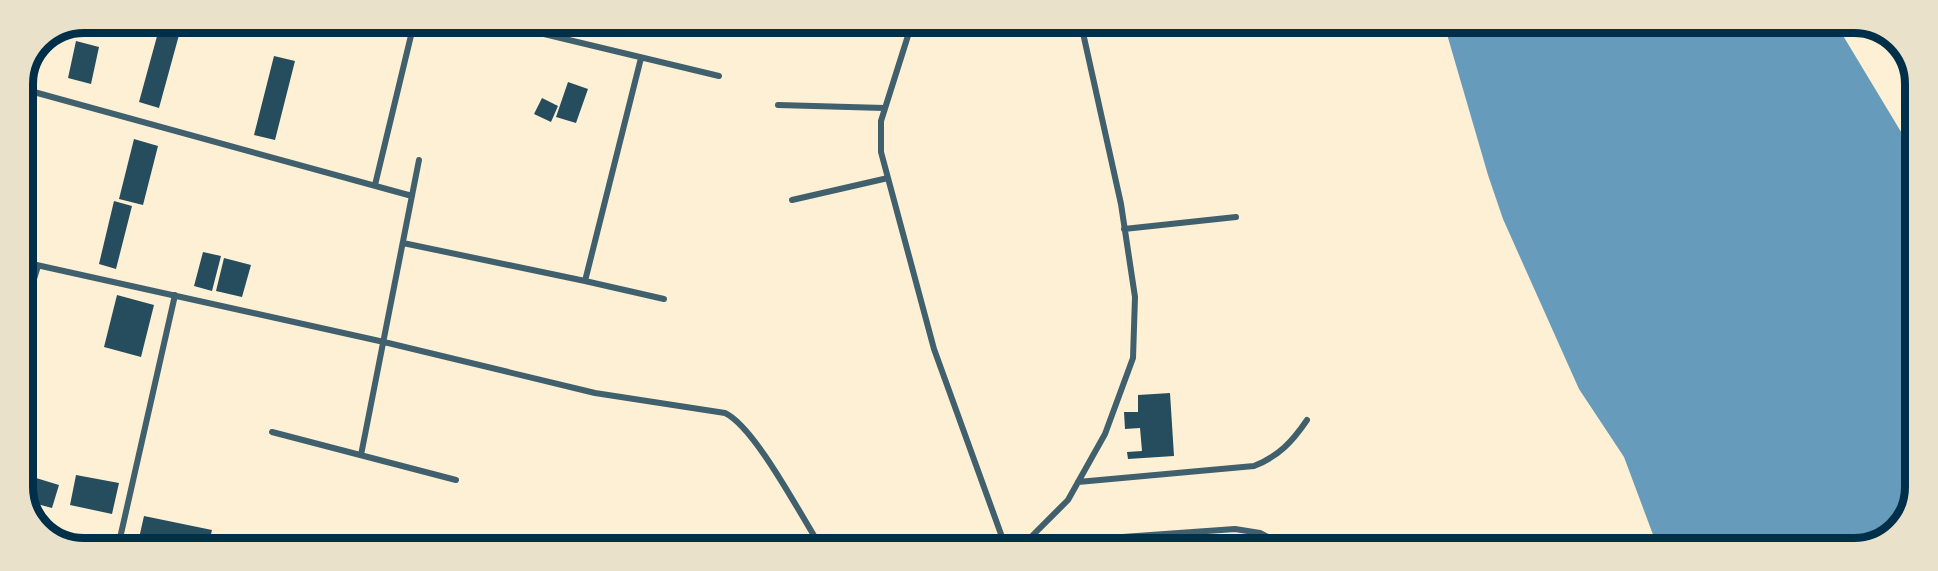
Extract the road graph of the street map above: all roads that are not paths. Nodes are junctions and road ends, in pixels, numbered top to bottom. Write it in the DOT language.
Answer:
graph roads {
  1 [pos="412,33"];
  2 [pos="539,33"];
  3 [pos="909,33"];
  4 [pos="1083,33"];
  5 [pos="641,58"];
  6 [pos="719,76"];
  7 [pos="33,92"];
  8 [pos="778,105"];
  9 [pos="884,108"];
  10 [pos="418,160"];
  11 [pos="888,178"];
  12 [pos="375,185"];
  13 [pos="412,196"];
  14 [pos="792,200"];
  15 [pos="1236,218"];
  16 [pos="1125,229"];
  17 [pos="403,243"];
  18 [pos="33,265"];
  19 [pos="38,266"];
  20 [pos="585,281"];
  21 [pos="33,282"];
  22 [pos="175,295"];
  23 [pos="664,299"];
  24 [pos="384,342"];
  25 [pos="1307,420"];
  26 [pos="272,432"];
  27 [pos="360,455"];
  28 [pos="456,480"];
  29 [pos="1078,482"];
  30 [pos="120,538"];
  31 [pos="815,538"];
  32 [pos="1002,538"];
  33 [pos="1030,538"];
  34 [pos="1122,538"];
  35 [pos="1271,538"];
  1 -- 12 [label="street"];
  2 -- 5 [label="street"];
  3 -- 9 [label="street"];
  4 -- 16 [label="street"];
  5 -- 6 [label="street"];
  5 -- 20 [label="street"];
  7 -- 12 [label="street"];
  8 -- 9 [label="street"];
  9 -- 11 [label="street"];
  10 -- 13 [label="street"];
  11 -- 14 [label="street"];
  11 -- 32 [label="street"];
  12 -- 13 [label="street"];
  13 -- 17 [label="street"];
  15 -- 16 [label="street"];
  16 -- 29 [label="street"];
  17 -- 20 [label="street"];
  17 -- 24 [label="street"];
  18 -- 19 [label="street"];
  19 -- 21 [label="street"];
  19 -- 22 [label="street"];
  20 -- 23 [label="street"];
  22 -- 24 [label="street"];
  22 -- 30 [label="street"];
  24 -- 27 [label="street"];
  24 -- 31 [label="street"];
  25 -- 29 [label="street"];
  26 -- 27 [label="street"];
  27 -- 28 [label="street"];
  29 -- 33 [label="street"];
  34 -- 35 [label="street"];
}
